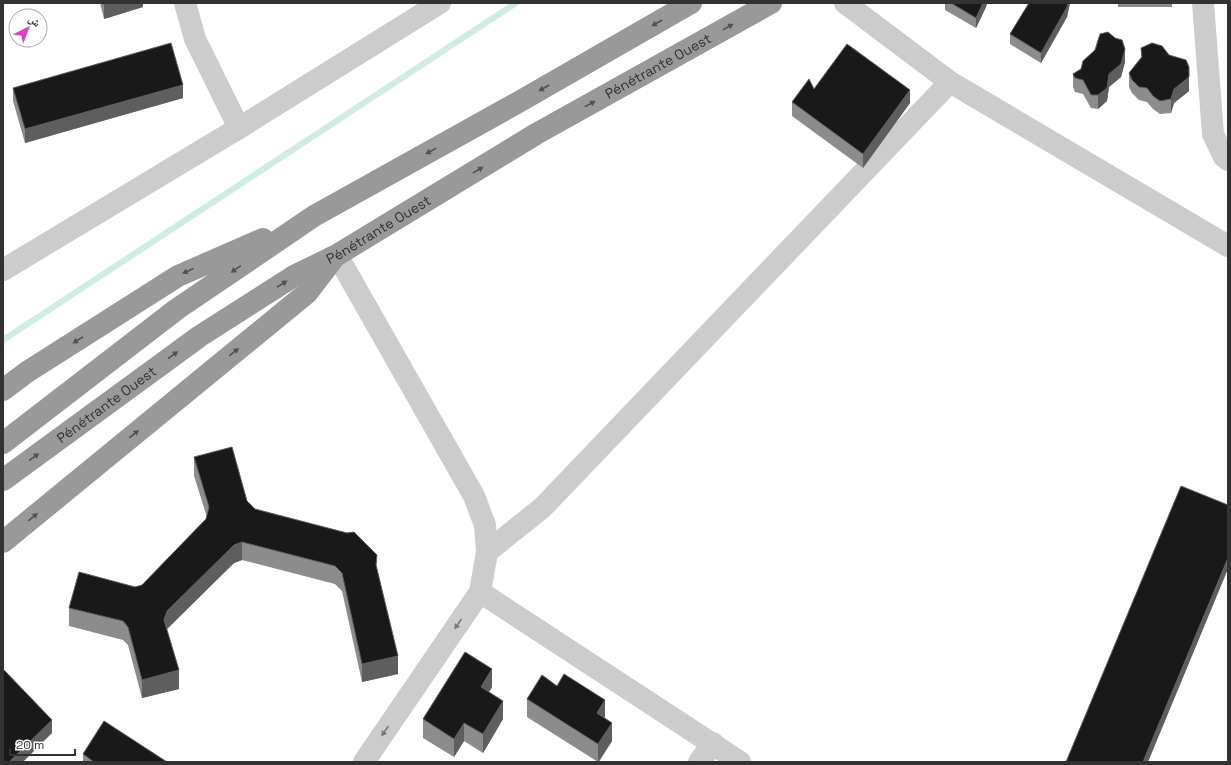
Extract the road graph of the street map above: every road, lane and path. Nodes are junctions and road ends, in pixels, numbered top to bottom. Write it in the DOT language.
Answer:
graph roads {
  1 [pos="185,3"];
  2 [pos="440,3"];
  3 [pos="691,3"];
  4 [pos="771,3"];
  5 [pos="844,3"];
  6 [pos="1203,3"];
  7 [pos="950,82"];
  8 [pos="239,128"];
  9 [pos="1228,160"];
  10 [pos="314,216"];
  11 [pos="1228,246"];
  12 [pos="337,255"];
  13 [pos="3,270"];
  14 [pos="3,390"];
  15 [pos="3,443"];
  16 [pos="3,480"];
  17 [pos="3,542"];
  18 [pos="487,552"];
  19 [pos="480,592"];
  20 [pos="713,743"];
  21 [pos="364,762"];
  22 [pos="699,762"];
  23 [pos="740,762"];
  1 -- 8 [label="street"];
  2 -- 8 [label="street"];
  3 -- 10 [label="highway, one-way"];
  12 -- 4 [label="highway, Pénétrante Ouest, one-way"];
  5 -- 7 [label="street"];
  6 -- 9 [label="street"];
  7 -- 11 [label="street"];
  7 -- 18 [label="street"];
  8 -- 13 [label="street"];
  10 -- 14 [label="highway, one-way"];
  10 -- 15 [label="highway, one-way"];
  16 -- 12 [label="highway, Pénétrante Ouest, one-way"];
  17 -- 12 [label="highway, one-way"];
  12 -- 18 [label="street"];
  18 -- 19 [label="street"];
  19 -- 20 [label="street"];
  19 -- 21 [label="street, one-way"];
  20 -- 22 [label="street"];
  20 -- 23 [label="street"];
}
